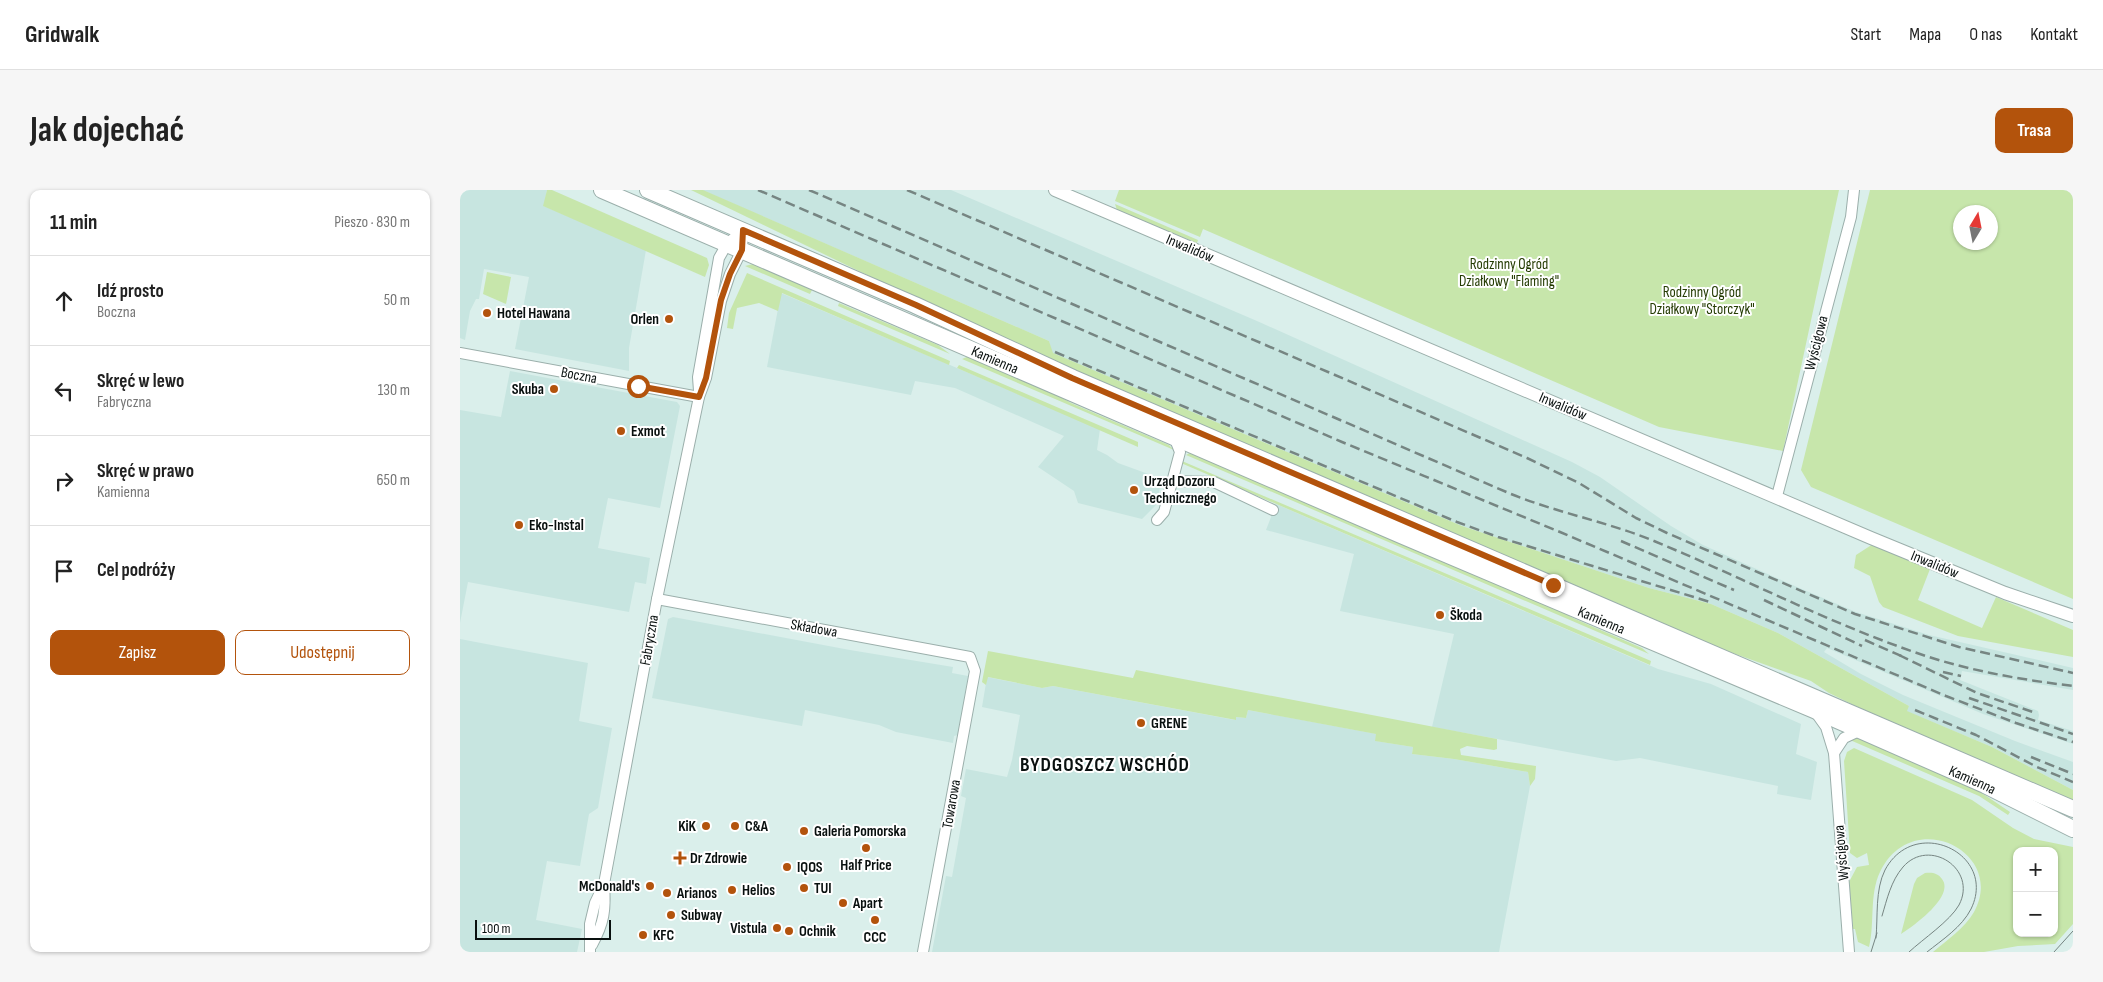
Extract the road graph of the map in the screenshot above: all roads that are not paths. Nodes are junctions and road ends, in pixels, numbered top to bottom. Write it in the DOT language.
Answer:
graph roads {
  1 [pos="602,190"];
  2 [pos="648,190"];
  3 [pos="1055,190"];
  4 [pos="1854,190"];
  5 [pos="743,230"];
  6 [pos="726,244"];
  7 [pos="742,250"];
  8 [pos="460,354"];
  9 [pos="699,397"];
  10 [pos="1183,444"];
  11 [pos="1171,481"];
  12 [pos="1777,496"];
  13 [pos="1273,510"];
  14 [pos="1157,520"];
  15 [pos="657,599"];
  16 [pos="2073,616"];
  17 [pos="970,657"];
  18 [pos="1814,710"];
  19 [pos="1861,730"];
  20 [pos="1834,753"];
  21 [pos="2073,808"];
  22 [pos="2073,830"];
  23 [pos="591,948"];
  24 [pos="923,952"];
  25 [pos="1849,952"];
  1 -- 6 [label="main road, Kamienna"];
  2 -- 5 [label="main road, Kamienna"];
  3 -- 12 [label="street, Inwalidów"];
  4 -- 12 [label="street, Wyścigowa"];
  5 -- 6 [label="street"];
  5 -- 7 [label="street, Fabryczna"];
  5 -- 21 [label="main road, Kamienna"];
  6 -- 7 [label="main road, Kamienna"];
  6 -- 9 [label="street, Fabryczna"];
  7 -- 9 [label="street, Fabryczna"];
  7 -- 10 [label="main road, Kamienna"];
  8 -- 9 [label="street, Boczna"];
  9 -- 15 [label="street, Fabryczna"];
  10 -- 11 [label="street"];
  10 -- 18 [label="main road, Kamienna"];
  11 -- 13 [label="street"];
  11 -- 14 [label="street"];
  12 -- 16 [label="street, Inwalidów"];
  15 -- 17 [label="street, Składowa"];
  15 -- 23 [label="street, Fabryczna"];
  17 -- 24 [label="street, Towarowa"];
  18 -- 19 [label="main road, Kamienna"];
  18 -- 20 [label="street, Wyścigowa"];
  19 -- 20 [label="street"];
  19 -- 22 [label="main road, Kamienna"];
  20 -- 25 [label="street, Wyścigowa"];
}
